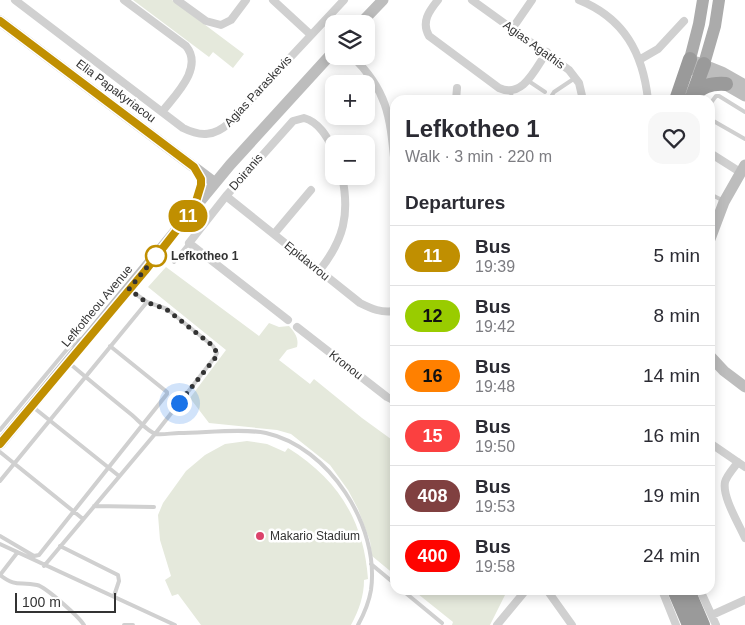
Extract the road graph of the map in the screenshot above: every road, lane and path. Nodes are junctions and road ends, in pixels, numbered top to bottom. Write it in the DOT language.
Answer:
graph roads {
  1 [pos="15,0"];
  2 [pos="124,0"];
  3 [pos="178,0"];
  4 [pos="246,0"];
  5 [pos="273,0"];
  6 [pos="344,0"];
  7 [pos="383,0"];
  8 [pos="438,0"];
  9 [pos="472,0"];
  10 [pos="532,0"];
  11 [pos="579,0"];
  12 [pos="703,0"];
  13 [pos="720,0"];
  14 [pos="589,2"];
  15 [pos="369,15"];
  16 [pos="684,20"];
  17 [pos="0,21"];
  18 [pos="512,29"];
  19 [pos="311,35"];
  20 [pos="546,52"];
  21 [pos="639,60"];
  22 [pos="325,61"];
  23 [pos="688,63"];
  24 [pos="361,65"];
  25 [pos="702,68"];
  26 [pos="575,78"];
  27 [pos="527,80"];
  28 [pos="726,84"];
  29 [pos="745,85"];
  30 [pos="457,88"];
  31 [pos="545,92"];
  32 [pos="456,95"];
  33 [pos="510,95"];
  34 [pos="513,95"];
  35 [pos="552,95"];
  36 [pos="583,95"];
  37 [pos="647,95"];
  38 [pos="678,95"];
  39 [pos="692,95"];
  40 [pos="695,95"];
  41 [pos="745,96"];
  42 [pos="715,97"];
  43 [pos="745,105"];
  44 [pos="743,111"];
  45 [pos="162,112"];
  46 [pos="715,122"];
  47 [pos="390,133"];
  48 [pos="325,136"];
  49 [pos="745,140"];
  50 [pos="715,155"];
  51 [pos="230,165"];
  52 [pos="194,167"];
  53 [pos="743,168"];
  54 [pos="215,183"];
  55 [pos="344,185"];
  56 [pos="311,190"];
  57 [pos="226,196"];
  58 [pos="715,197"];
  59 [pos="724,202"];
  60 [pos="194,208"];
  61 [pos="715,225"];
  62 [pos="274,234"];
  63 [pos="189,243"];
  64 [pos="174,262"];
  65 [pos="320,271"];
  66 [pos="129,289"];
  67 [pos="146,302"];
  68 [pos="390,311"];
  69 [pos="288,320"];
  70 [pos="298,327"];
  71 [pos="92,333"];
  72 [pos="110,346"];
  73 [pos="715,361"];
  74 [pos="68,362"];
  75 [pos="86,376"];
  76 [pos="745,387"];
  77 [pos="390,398"];
  78 [pos="31,406"];
  79 [pos="49,420"];
  80 [pos="143,424"];
  81 [pos="0,430"];
  82 [pos="155,434"];
  83 [pos="0,444"];
  84 [pos="715,446"];
  85 [pos="0,452"];
  86 [pos="14,464"];
  87 [pos="742,465"];
  88 [pos="108,468"];
  89 [pos="119,476"];
  90 [pos="0,481"];
  91 [pos="94,506"];
  92 [pos="154,506"];
  93 [pos="74,512"];
  94 [pos="83,519"];
  95 [pos="0,536"];
  96 [pos="745,538"];
  97 [pos="0,544"];
  98 [pos="60,546"];
  99 [pos="17,553"];
  100 [pos="371,564"];
  101 [pos="44,566"];
  102 [pos="0,575"];
  103 [pos="390,580"];
  104 [pos="408,595"];
  105 [pos="522,595"];
  106 [pos="550,595"];
  107 [pos="664,595"];
  108 [pos="676,595"];
  109 [pos="691,595"];
  110 [pos="701,595"];
  111 [pos="114,596"];
  112 [pos="745,600"];
  113 [pos="708,620"];
  114 [pos="442,622"];
  115 [pos="84,625"];
  116 [pos="124,625"];
  117 [pos="134,625"];
  118 [pos="175,625"];
  119 [pos="358,625"];
  120 [pos="497,625"];
  121 [pos="572,625"];
  122 [pos="676,625"];
  123 [pos="689,625"];
  124 [pos="716,625"];
  1 -- 45 [label="street, Agias Paraskevis"];
  2 -- 45 [label="street"];
  3 -- 4 [label="street"];
  5 -- 19 [label="street"];
  6 -- 19 [label="street, Agias Paraskevis"];
  7 -- 15 [label="main road"];
  8 -- 33 [label="street"];
  9 -- 18 [label="street, Agias Agathis"];
  10 -- 18 [label="street"];
  11 -- 14 [label="street"];
  12 -- 23 [label="main road"];
  13 -- 25 [label="main road"];
  14 -- 21 [label="street"];
  16 -- 21 [label="street"];
  17 -- 52 [label="main road, Elia Papakyriacou"];
  18 -- 20 [label="street, Agias Agathis"];
  19 -- 45 [label="street, Agias Paraskevis"];
  20 -- 26 [label="street, Agias Agathis"];
  20 -- 27 [label="street"];
  21 -- 37 [label="street"];
  22 -- 51 [label="main road, Lefkotheou Avenue"];
  23 -- 25 [label="main road"];
  23 -- 38 [label="highway"];
  24 -- 47 [label="street"];
  25 -- 28 [label="main road"];
  25 -- 29 [label="main road"];
  25 -- 39 [label="highway"];
  26 -- 35 [label="lane"];
  26 -- 36 [label="street, Agias Agathis"];
  27 -- 31 [label="lane"];
  27 -- 34 [label="street"];
  28 -- 40 [label="highway"];
  28 -- 41 [label="main road"];
  30 -- 32 [label="street"];
  42 -- 44 [label="lane"];
  43 -- 44 [label="lane"];
  46 -- 49 [label="lane"];
  48 -- 57 [label="street, Doiranis"];
  50 -- 53 [label="street"];
  51 -- 52 [label="main road"];
  51 -- 54 [label="main road, Lefkotheou Avenue"];
  52 -- 54 [label="main road, Elia Papakyriacou"];
  52 -- 60 [label="main road"];
  53 -- 59 [label="main road"];
  54 -- 60 [label="main road, Lefkotheou Avenue"];
  55 -- 65 [label="street"];
  56 -- 62 [label="street"];
  57 -- 62 [label="street, Epidavrou"];
  57 -- 63 [label="street, Doiranis"];
  58 -- 59 [label="lane"];
  59 -- 61 [label="main road"];
  60 -- 66 [label="main road, Lefkotheou Avenue"];
  62 -- 65 [label="street, Epidavrou"];
  63 -- 64 [label="lane"];
  63 -- 69 [label="street"];
  65 -- 68 [label="street, Epidavrou"];
  66 -- 67 [label="lane"];
  66 -- 71 [label="main road, Lefkotheou Avenue"];
  67 -- 72 [label="lane"];
  67 -- 82 [label="lane"];
  70 -- 77 [label="street, Kronou"];
  71 -- 74 [label="main road, Lefkotheou Avenue"];
  71 -- 81 [label="lane"];
  72 -- 75 [label="lane"];
  72 -- 80 [label="lane"];
  73 -- 76 [label="main road"];
  74 -- 75 [label="lane"];
  74 -- 78 [label="main road, Lefkotheou Avenue"];
  75 -- 79 [label="lane"];
  75 -- 80 [label="lane"];
  78 -- 79 [label="lane"];
  78 -- 83 [label="main road, Lefkotheou Avenue"];
  79 -- 86 [label="lane"];
  79 -- 88 [label="lane"];
  80 -- 82 [label="lane"];
  80 -- 88 [label="lane"];
  82 -- 89 [label="lane"];
  82 -- 100 [label="lane"];
  84 -- 87 [label="street"];
  85 -- 86 [label="lane"];
  86 -- 90 [label="lane"];
  86 -- 93 [label="lane"];
  87 -- 96 [label="street"];
  88 -- 89 [label="lane"];
  88 -- 93 [label="lane"];
  89 -- 91 [label="lane"];
  91 -- 92 [label="lane"];
  91 -- 94 [label="lane"];
  93 -- 94 [label="lane"];
  93 -- 95 [label="lane"];
  94 -- 98 [label="lane"];
  97 -- 99 [label="lane"];
  98 -- 101 [label="lane"];
  98 -- 111 [label="lane"];
  99 -- 101 [label="lane"];
  99 -- 102 [label="lane"];
  100 -- 103 [label="lane"];
  100 -- 119 [label="lane"];
  101 -- 111 [label="lane"];
  102 -- 115 [label="lane"];
  104 -- 114 [label="lane"];
  105 -- 120 [label="street"];
  106 -- 121 [label="street"];
  107 -- 122 [label="street"];
  108 -- 123 [label="highway"];
  109 -- 113 [label="highway"];
  110 -- 113 [label="street"];
  111 -- 118 [label="lane"];
  112 -- 113 [label="street"];
  113 -- 124 [label="street"];
  116 -- 117 [label="lane"];
}
